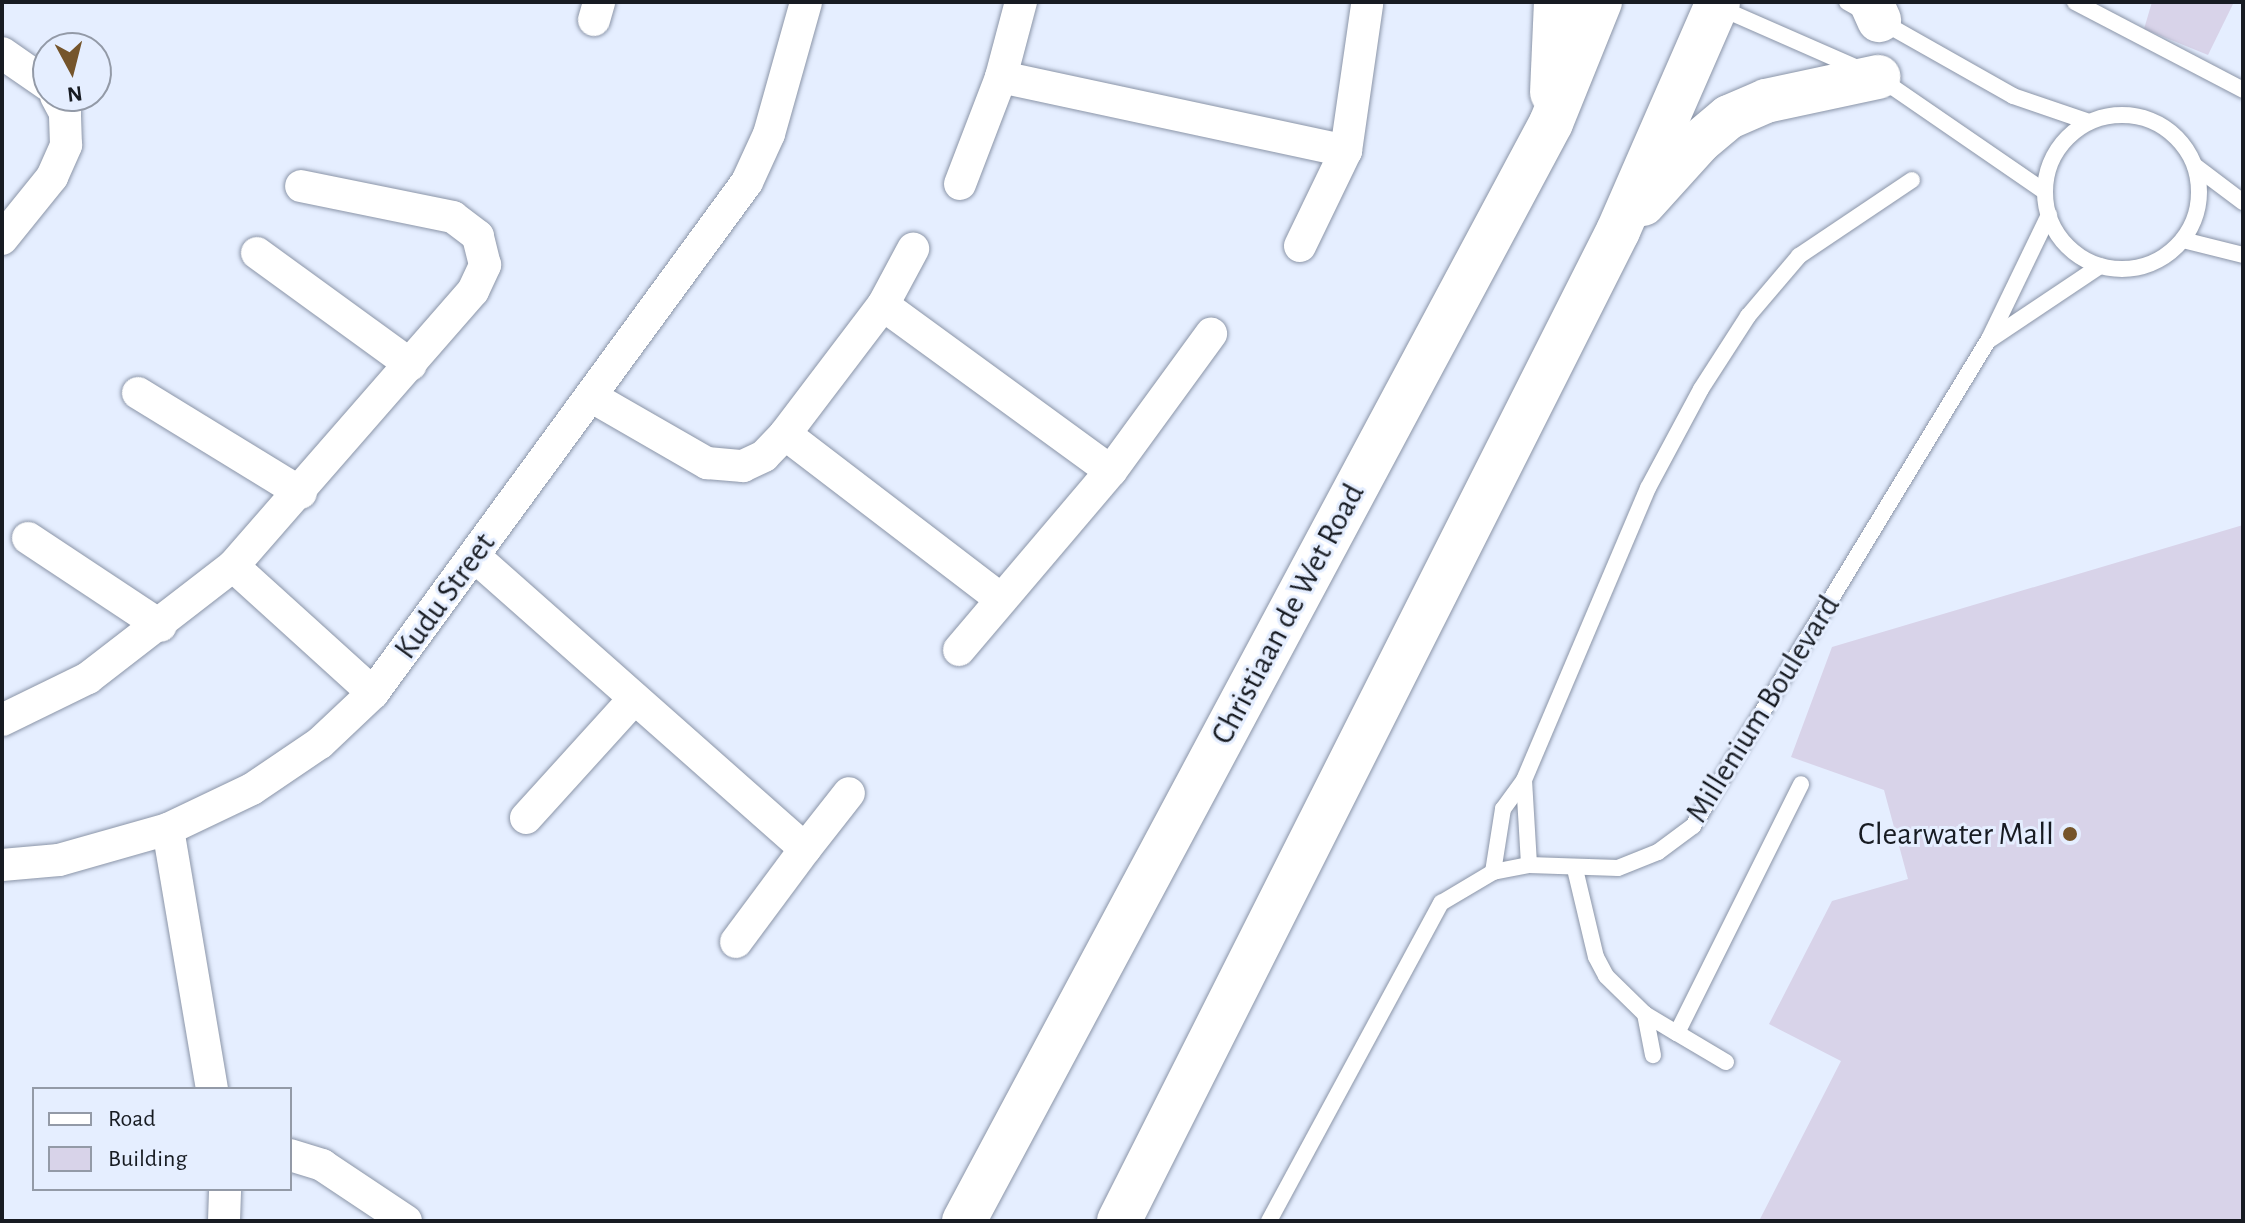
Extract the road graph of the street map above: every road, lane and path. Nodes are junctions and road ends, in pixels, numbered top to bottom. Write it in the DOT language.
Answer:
graph roads {
  1 [pos="806,2"];
  2 [pos="1021,2"];
  3 [pos="1556,2"];
  4 [pos="1600,2"];
  5 [pos="2075,2"];
  6 [pos="1363,3"];
  7 [pos="1715,3"];
  8 [pos="1865,8"];
  9 [pos="2,53"];
  10 [pos="32,74"];
  11 [pos="1001,77"];
  12 [pos="1878,77"];
  13 [pos="2243,90"];
  14 [pos="64,112"];
  15 [pos="2089,122"];
  16 [pos="1551,123"];
  17 [pos="1346,151"];
  18 [pos="2195,166"];
  19 [pos="1912,180"];
  20 [pos="960,184"];
  21 [pos="301,186"];
  22 [pos="2044,191"];
  23 [pos="2243,202"];
  24 [pos="2049,215"];
  25 [pos="1618,231"];
  26 [pos="2,239"];
  27 [pos="2183,240"];
  28 [pos="1300,246"];
  29 [pos="913,249"];
  30 [pos="257,253"];
  31 [pos="2243,255"];
  32 [pos="2100,266"];
  33 [pos="883,305"];
  34 [pos="1211,334"];
  35 [pos="1989,339"];
  36 [pos="411,365"];
  37 [pos="138,393"];
  38 [pos="592,397"];
  39 [pos="785,434"];
  40 [pos="1111,471"];
  41 [pos="301,493"];
  42 [pos="28,538"];
  43 [pos="474,556"];
  44 [pos="233,566"];
  45 [pos="1001,599"];
  46 [pos="161,626"];
  47 [pos="959,650"];
  48 [pos="373,693"];
  49 [pos="632,701"];
  50 [pos="2,720"];
  51 [pos="1524,780"];
  52 [pos="1801,784"];
  53 [pos="849,793"];
  54 [pos="526,818"];
  55 [pos="168,829"];
  56 [pos="805,849"];
  57 [pos="2,865"];
  58 [pos="1529,865"];
  59 [pos="1575,869"];
  60 [pos="1493,872"];
  61 [pos="736,942"];
  62 [pos="1645,1014"];
  63 [pos="1677,1033"];
  64 [pos="1653,1055"];
  65 [pos="1726,1062"];
  66 [pos="212,1087"];
  67 [pos="292,1156"];
  68 [pos="225,1191"];
  69 [pos="224,1221"];
  70 [pos="406,1221"];
  71 [pos="964,1221"];
  72 [pos="1119,1221"];
  73 [pos="1269,1221"];
  1 -- 38 [label="street, Kudu Street"];
  2 -- 11 [label="street"];
  3 -- 16 [label="main road"];
  4 -- 16 [label="main road, Christiaan de Wet Road"];
  5 -- 13 [label="lane"];
  6 -- 17 [label="street"];
  7 -- 12 [label="lane"];
  7 -- 25 [label="main road"];
  8 -- 15 [label="lane"];
  9 -- 10 [label="street"];
  11 -- 17 [label="street"];
  11 -- 20 [label="street"];
  12 -- 22 [label="lane"];
  12 -- 25 [label="main road"];
  14 -- 26 [label="street"];
  15 -- 18 [label="lane"];
  15 -- 22 [label="lane"];
  16 -- 71 [label="main road, Christiaan de Wet Road"];
  17 -- 28 [label="street"];
  18 -- 23 [label="lane"];
  18 -- 27 [label="lane"];
  19 -- 51 [label="lane"];
  21 -- 36 [label="street"];
  22 -- 24 [label="lane"];
  24 -- 32 [label="lane"];
  24 -- 35 [label="lane, Millenium Boulevard"];
  25 -- 72 [label="main road"];
  27 -- 31 [label="lane"];
  27 -- 32 [label="lane"];
  29 -- 33 [label="street"];
  30 -- 36 [label="street"];
  32 -- 35 [label="lane, Millenium Boulevard"];
  33 -- 39 [label="street"];
  33 -- 40 [label="street"];
  34 -- 40 [label="street"];
  35 -- 59 [label="lane, Millenium Boulevard"];
  36 -- 41 [label="street"];
  37 -- 41 [label="street"];
  38 -- 39 [label="street"];
  38 -- 43 [label="street, Kudu Street"];
  39 -- 45 [label="street"];
  40 -- 45 [label="street"];
  41 -- 44 [label="street"];
  42 -- 46 [label="street"];
  43 -- 48 [label="street, Kudu Street"];
  43 -- 49 [label="street"];
  44 -- 46 [label="street"];
  44 -- 48 [label="street"];
  45 -- 47 [label="street"];
  46 -- 50 [label="street"];
  48 -- 55 [label="street, Kudu Street"];
  49 -- 54 [label="street"];
  49 -- 56 [label="street"];
  51 -- 58 [label="lane"];
  51 -- 60 [label="lane"];
  52 -- 63 [label="lane"];
  53 -- 56 [label="street"];
  55 -- 57 [label="street, Kudu Street"];
  55 -- 66 [label="street"];
  56 -- 61 [label="street"];
  58 -- 59 [label="lane, Millenium Boulevard"];
  58 -- 60 [label="lane, Millenium Boulevard"];
  59 -- 62 [label="lane"];
  60 -- 73 [label="lane, Millenium Boulevard"];
  62 -- 63 [label="lane"];
  62 -- 64 [label="lane"];
  63 -- 65 [label="lane"];
  67 -- 70 [label="street"];
  68 -- 69 [label="street"];
}
